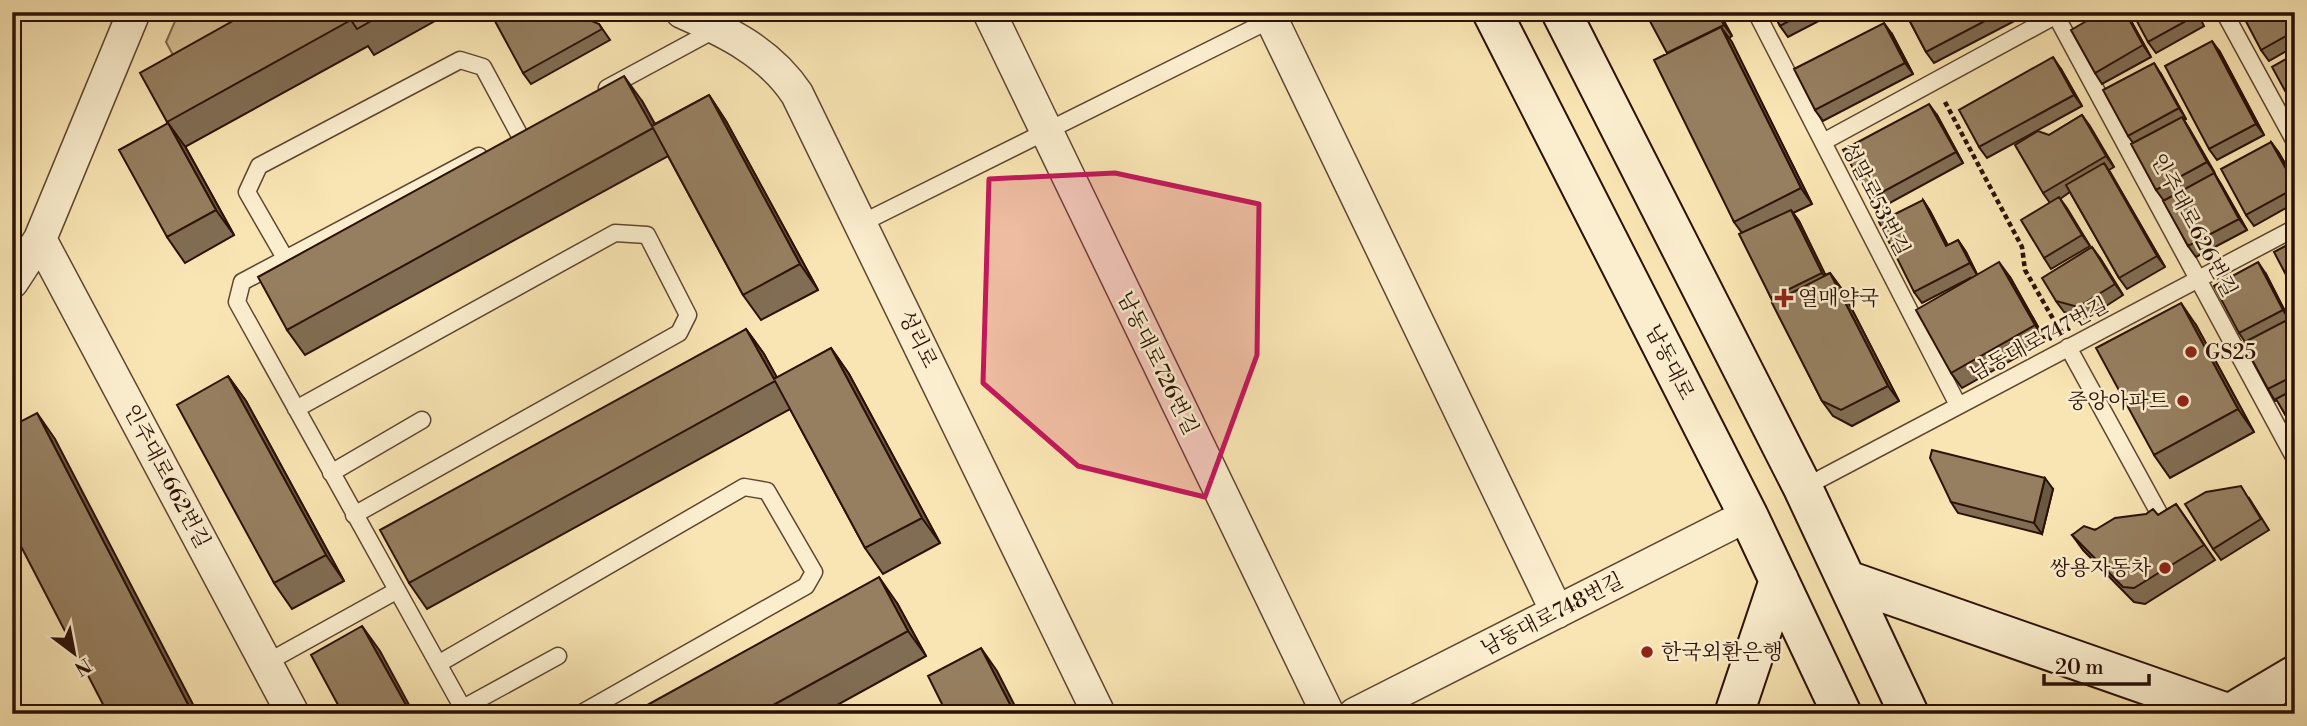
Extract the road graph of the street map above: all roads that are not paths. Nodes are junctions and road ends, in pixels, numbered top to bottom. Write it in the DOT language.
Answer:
graph roads {
  1 [pos="134,12"];
  2 [pos="682,12"];
  3 [pos="989,12"];
  4 [pos="1492,12"];
  5 [pos="1561,12"];
  6 [pos="1756,12"];
  7 [pos="2224,12"];
  8 [pos="2057,13"];
  9 [pos="1270,16"];
  10 [pos="718,29"];
  11 [pos="590,97"];
  12 [pos="1046,131"];
  13 [pos="1823,142"];
  14 [pos="2295,142"];
  15 [pos="862,223"];
  16 [pos="2295,228"];
  17 [pos="40,239"];
  18 [pos="285,258"];
  19 [pos="2199,278"];
  20 [pos="12,282"];
  21 [pos="2068,346"];
  22 [pos="1958,405"];
  23 [pos="296,409"];
  24 [pos="422,420"];
  25 [pos="2295,459"];
  26 [pos="331,473"];
  27 [pos="1803,488"];
  28 [pos="2159,513"];
  29 [pos="354,515"];
  30 [pos="1748,515"];
  31 [pos="1779,580"];
  32 [pos="1847,580"];
  33 [pos="396,591"];
  34 [pos="1557,612"];
  35 [pos="558,656"];
  36 [pos="266,663"];
  37 [pos="438,664"];
  38 [pos="2295,675"];
  39 [pos="465,711"];
  40 [pos="293,714"];
  41 [pos="580,714"];
  42 [pos="1099,714"];
  43 [pos="1328,714"];
  44 [pos="1355,714"];
  45 [pos="1734,714"];
  46 [pos="1842,714"];
  47 [pos="1909,714"];
  48 [pos="2230,714"];
  1 -- 17 [label="street"];
  2 -- 10 [label="street, 성리로"];
  3 -- 12 [label="street, 남동대로726번길"];
  4 -- 30 [label="main road, 남동대로"];
  5 -- 27 [label="main road"];
  6 -- 13 [label="lane, 성말로53번길"];
  7 -- 14 [label="lane"];
  8 -- 13 [label="lane"];
  8 -- 19 [label="lane, 인주대로626번길"];
  9 -- 12 [label="lane"];
  9 -- 34 [label="street"];
  10 -- 11 [label="lane"];
  10 -- 15 [label="street, 성리로"];
  12 -- 15 [label="lane"];
  12 -- 43 [label="street, 남동대로726번길"];
  13 -- 22 [label="lane, 성말로53번길"];
  15 -- 42 [label="street, 성리로"];
  16 -- 19 [label="lane, 남동대로747번길"];
  17 -- 20 [label="street"];
  17 -- 36 [label="street, 인주대로662번길"];
  18 -- 18 [label="lane"];
  18 -- 23 [label="lane"];
  19 -- 21 [label="lane, 남동대로747번길"];
  19 -- 25 [label="lane, 인주대로626번길"];
  21 -- 22 [label="lane, 남동대로747번길"];
  21 -- 28 [label="lane"];
  22 -- 27 [label="lane, 남동대로747번길"];
  23 -- 26 [label="lane"];
  23 -- 29 [label="lane"];
  24 -- 26 [label="lane"];
  26 -- 29 [label="lane"];
  27 -- 32 [label="main road"];
  29 -- 33 [label="lane"];
  30 -- 31 [label="main road, 남동대로"];
  30 -- 34 [label="street, 남동대로748번길"];
  31 -- 45 [label="main road"];
  31 -- 46 [label="main road, 남동대로"];
  32 -- 47 [label="main road"];
  32 -- 48 [label="main road"];
  33 -- 36 [label="lane"];
  33 -- 37 [label="lane"];
  34 -- 44 [label="street, 남동대로748번길"];
  35 -- 39 [label="lane"];
  36 -- 40 [label="street, 인주대로662번길"];
  37 -- 39 [label="lane"];
  37 -- 41 [label="lane"];
  38 -- 48 [label="main road"];
}
